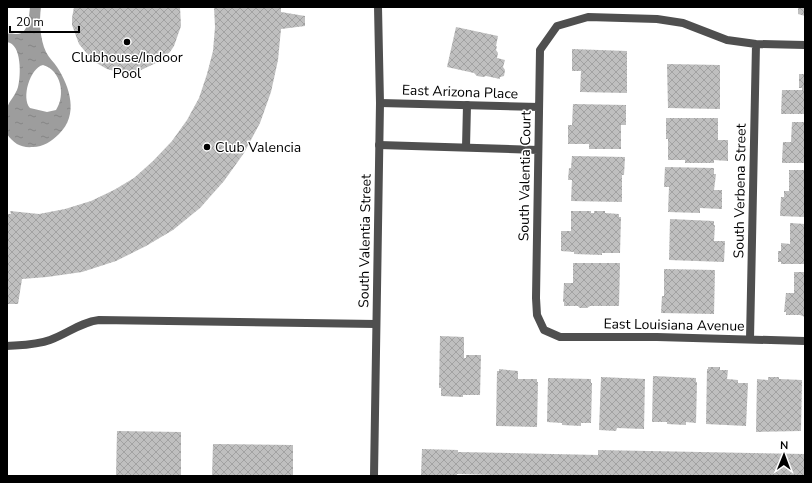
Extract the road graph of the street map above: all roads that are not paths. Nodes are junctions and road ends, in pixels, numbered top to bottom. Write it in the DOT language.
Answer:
graph roads {
  1 [pos="378,7"];
  2 [pos="756,44"];
  3 [pos="805,45"];
  4 [pos="380,103"];
  5 [pos="467,105"];
  6 [pos="539,107"];
  7 [pos="379,145"];
  8 [pos="466,147"];
  9 [pos="538,150"];
  10 [pos="376,324"];
  11 [pos="544,330"];
  12 [pos="750,339"];
  13 [pos="805,341"];
  14 [pos="7,346"];
  15 [pos="374,476"];
  1 -- 4 [label="street, South Valentia Street"];
  2 -- 3 [label="street"];
  2 -- 6 [label="street, South Valentia Court"];
  2 -- 12 [label="street, South Verbena Street"];
  4 -- 5 [label="street, East Arizona Place"];
  4 -- 7 [label="street, South Valentia Street"];
  5 -- 6 [label="street, East Arizona Place"];
  5 -- 8 [label="street"];
  6 -- 9 [label="street, South Valentia Court"];
  7 -- 8 [label="street"];
  7 -- 10 [label="street, South Valentia Street"];
  8 -- 9 [label="street"];
  9 -- 11 [label="street, South Valentia Court"];
  10 -- 14 [label="street"];
  10 -- 15 [label="street, South Valentia Street"];
  11 -- 12 [label="street, East Louisiana Avenue"];
  12 -- 13 [label="street, East Louisiana Avenue"];
}
